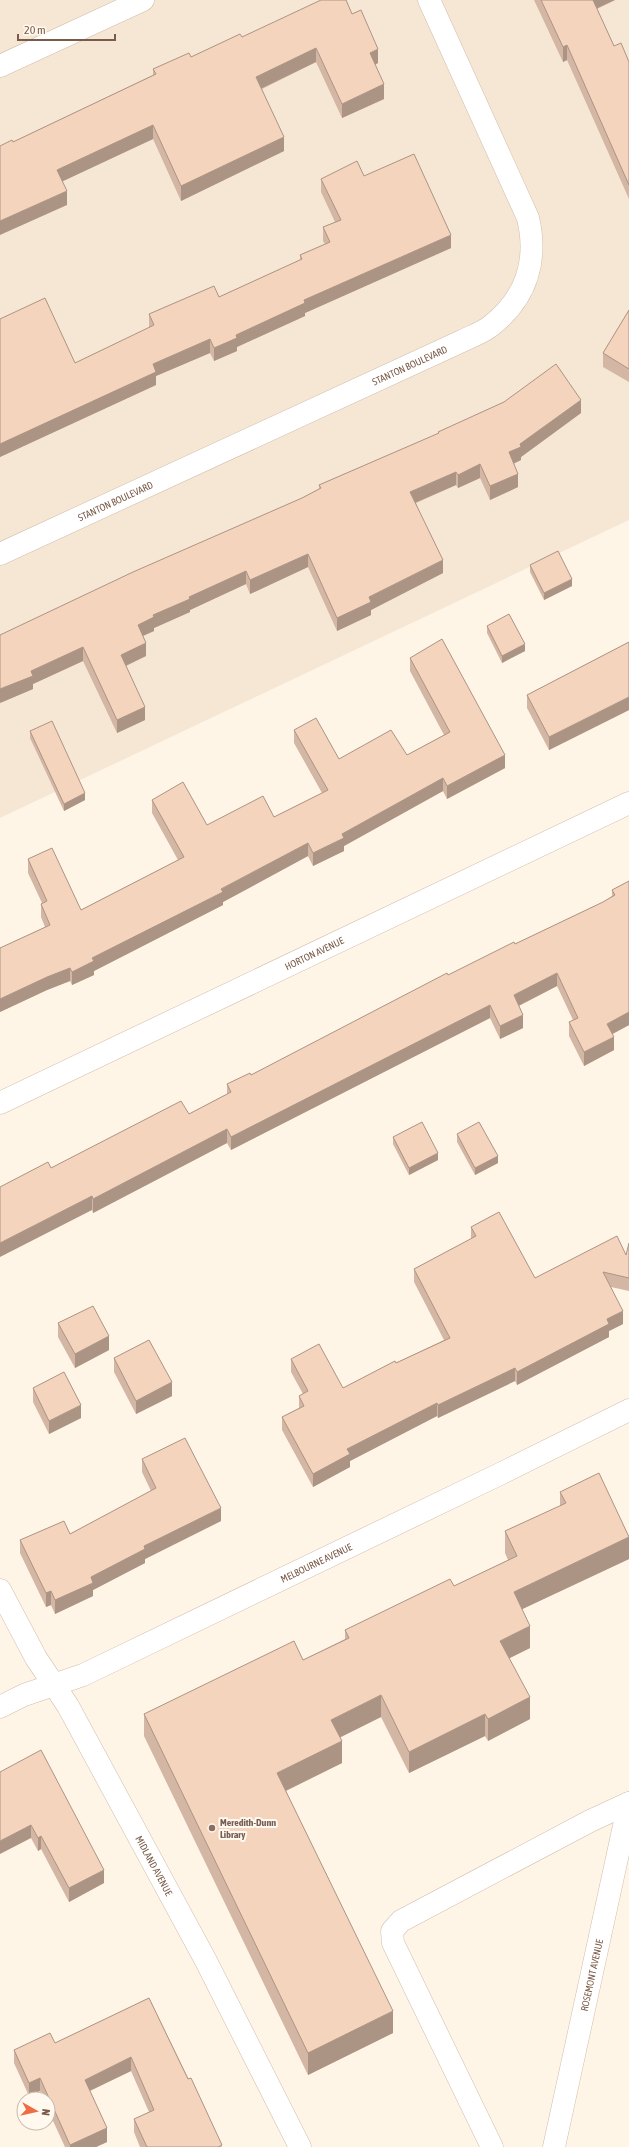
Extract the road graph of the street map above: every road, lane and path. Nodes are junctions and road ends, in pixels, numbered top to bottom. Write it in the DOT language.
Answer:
graph roads {
  1 [pos="143,0"];
  2 [pos="429,0"];
  3 [pos="0,66"];
  4 [pos="0,554"];
  5 [pos="629,803"];
  6 [pos="0,1103"];
  7 [pos="629,1410"];
  8 [pos="0,1590"];
  9 [pos="53,1685"];
  10 [pos="0,1707"];
  11 [pos="629,1803"];
  12 [pos="300,2147"];
  13 [pos="492,2147"];
  14 [pos="554,2147"];
  1 -- 3 [label="street"];
  2 -- 4 [label="street, STANTON BOULEVARD"];
  5 -- 6 [label="street, HORTON AVENUE"];
  7 -- 9 [label="street, MELBOURNE AVENUE"];
  8 -- 9 [label="street, MIDLAND AVENUE"];
  9 -- 10 [label="street, MELBOURNE AVENUE"];
  9 -- 12 [label="street, MIDLAND AVENUE"];
  11 -- 13 [label="street"];
  11 -- 14 [label="street, ROSEMONT AVENUE"];
}
